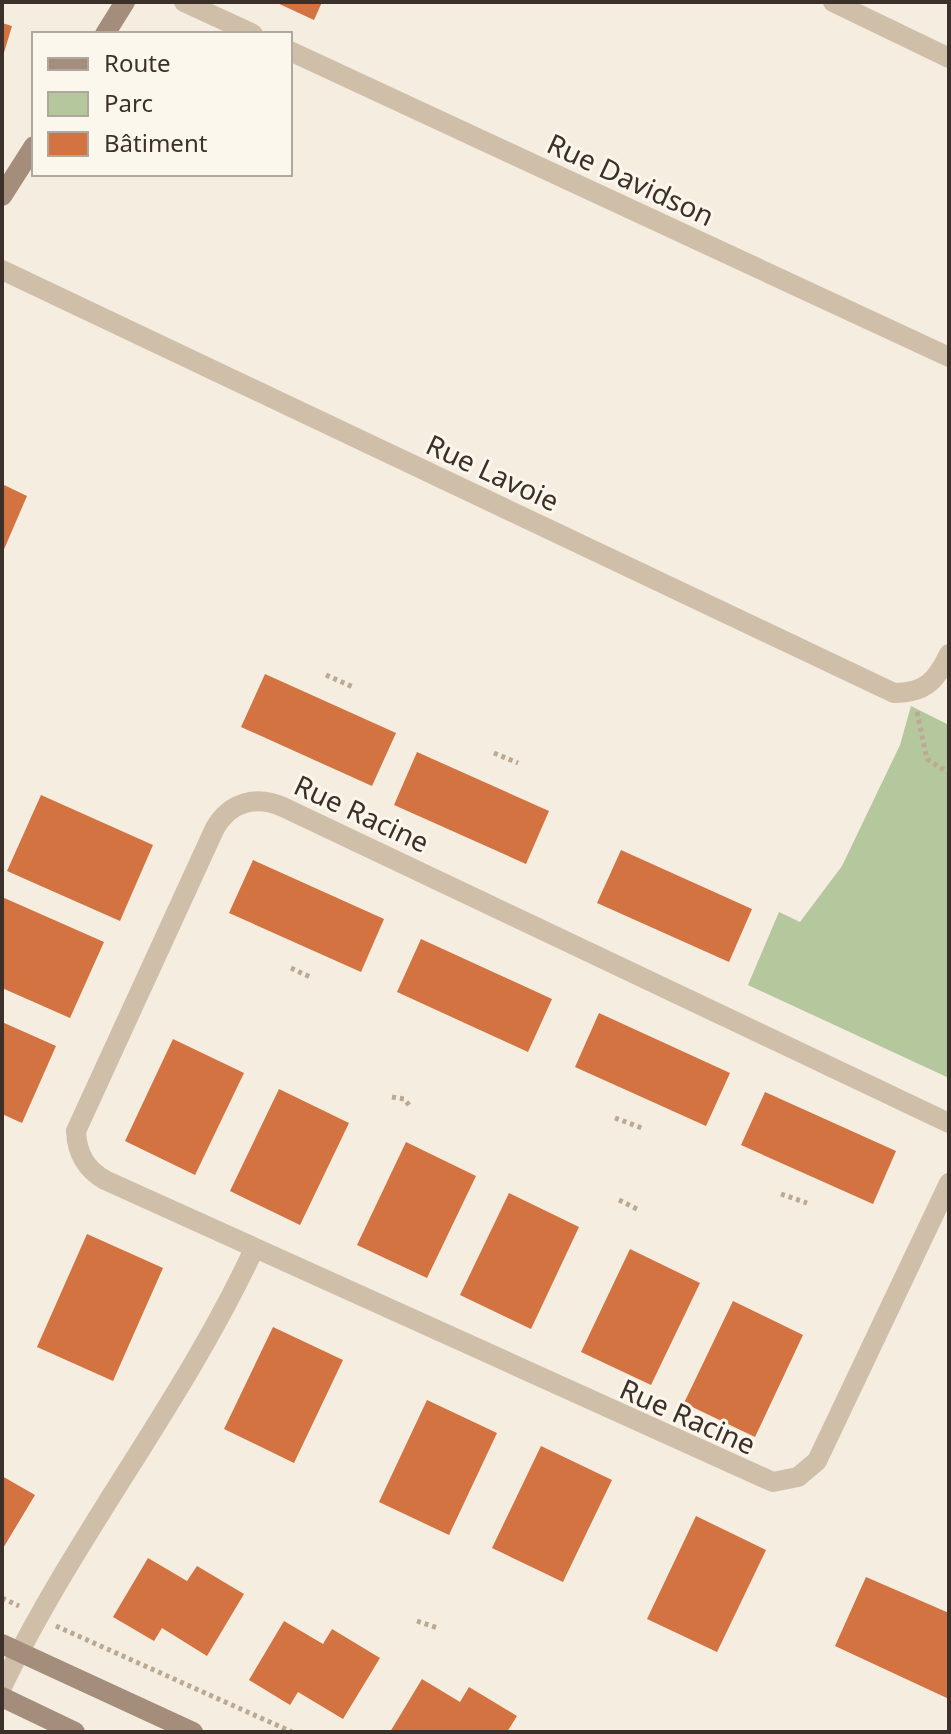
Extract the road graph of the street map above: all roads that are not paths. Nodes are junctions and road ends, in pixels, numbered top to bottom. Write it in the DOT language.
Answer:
graph roads {
  1 [pos="125,2"];
  2 [pos="184,2"];
  3 [pos="833,2"];
  4 [pos="106,32"];
  5 [pos="249,32"];
  6 [pos="292,52"];
  7 [pos="949,58"];
  8 [pos="32,149"];
  9 [pos="2,196"];
  10 [pos="2,270"];
  11 [pos="949,357"];
  12 [pos="949,654"];
  13 [pos="949,1123"];
  14 [pos="949,1183"];
  15 [pos="254,1249"];
  16 [pos="10,1648"];
  17 [pos="2,1687"];
  18 [pos="2,1697"];
  19 [pos="75,1732"];
  20 [pos="193,1732"];
  1 -- 4 [label="street"];
  2 -- 5 [label="street"];
  3 -- 7 [label="street"];
  6 -- 11 [label="street, Rue Davidson"];
  8 -- 9 [label="street"];
  10 -- 12 [label="street, Rue Lavoie"];
  13 -- 15 [label="street, Rue Racine"];
  14 -- 15 [label="street, Rue Racine"];
  15 -- 16 [label="street"];
  16 -- 17 [label="street"];
  16 -- 20 [label="street"];
  18 -- 19 [label="street"];
}
